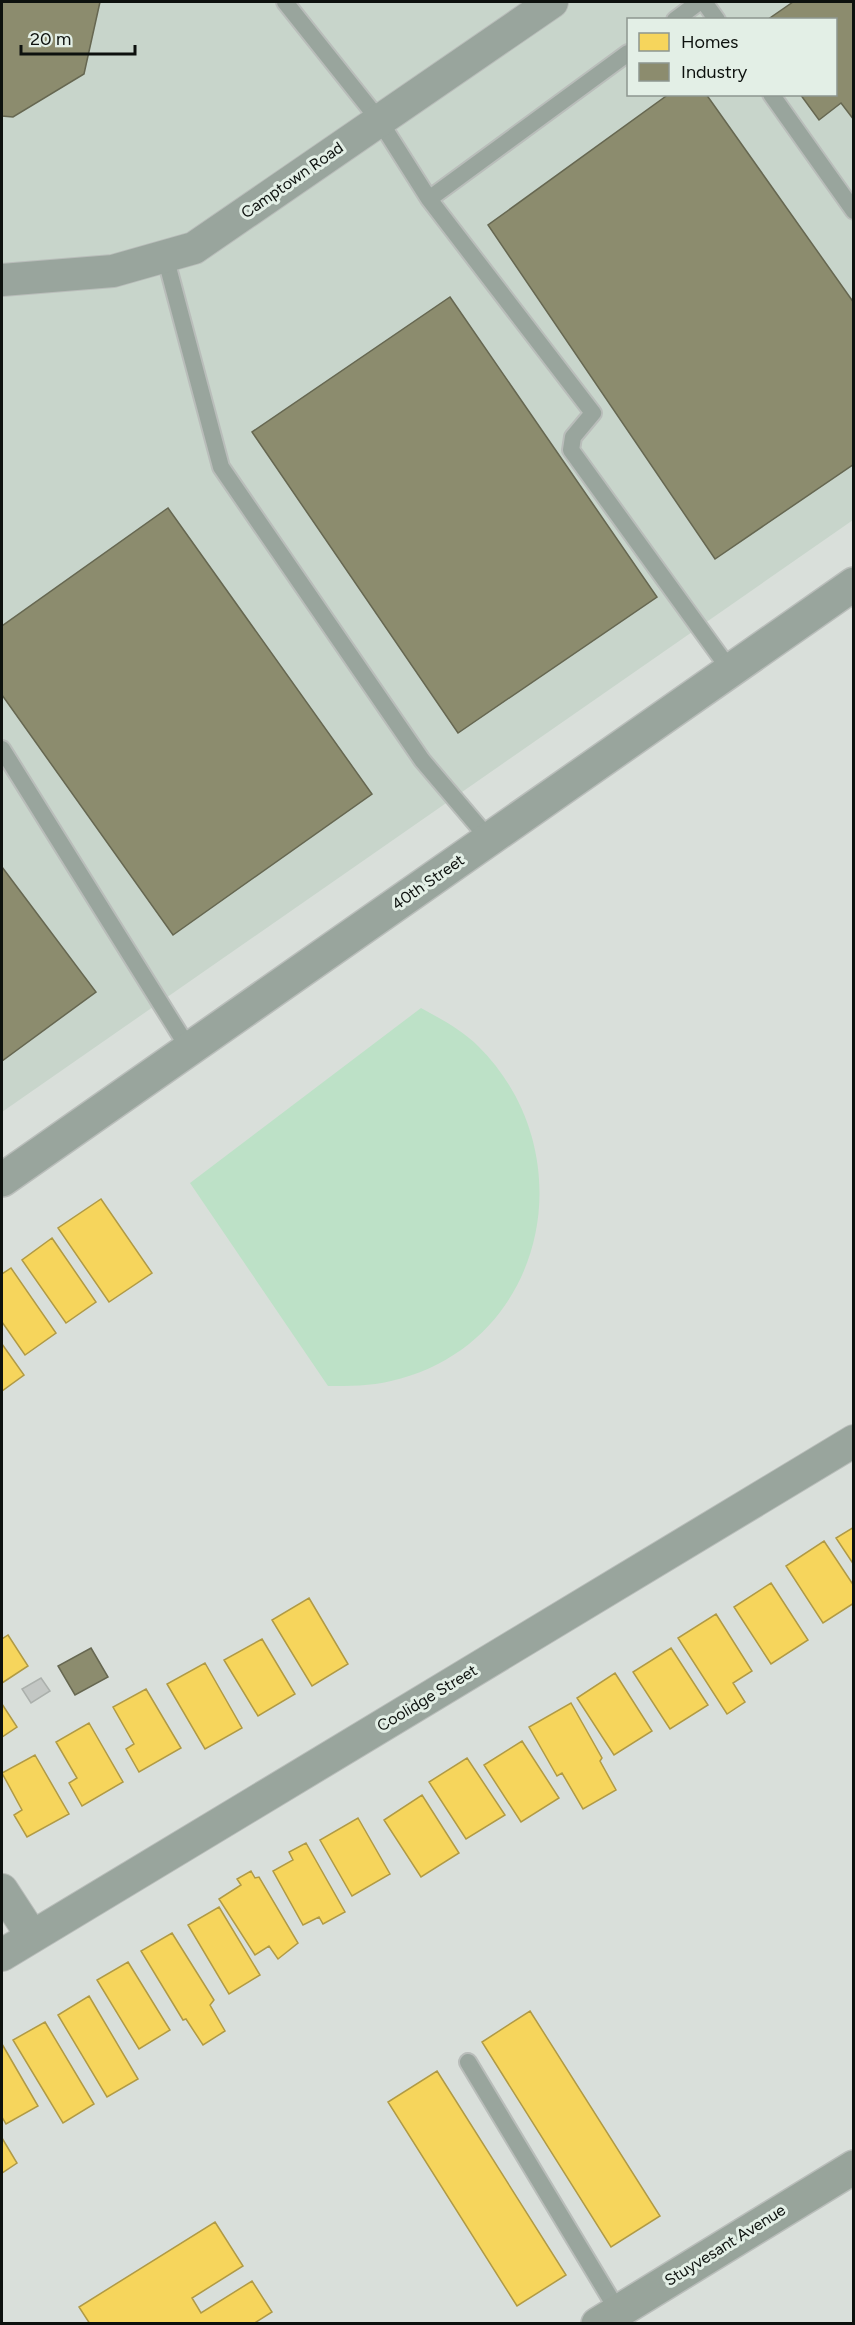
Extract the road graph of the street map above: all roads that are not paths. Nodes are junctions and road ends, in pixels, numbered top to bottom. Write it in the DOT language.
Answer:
graph roads {
  1 [pos="285,2"];
  2 [pos="552,2"];
  3 [pos="699,2"];
  4 [pos="704,2"];
  5 [pos="678,18"];
  6 [pos="716,18"];
  7 [pos="627,54"];
  8 [pos="772,96"];
  9 [pos="380,120"];
  10 [pos="429,199"];
  11 [pos="854,210"];
  12 [pos="165,256"];
  13 [pos="2,280"];
  14 [pos="854,584"];
  15 [pos="730,670"];
  16 [pos="2,749"];
  17 [pos="489,839"];
  18 [pos="189,1049"];
  19 [pos="2,1179"];
  20 [pos="854,1441"];
  21 [pos="2,1890"];
  22 [pos="32,1936"];
  23 [pos="2,1955"];
  24 [pos="468,2062"];
  25 [pos="854,2167"];
  26 [pos="608,2317"];
  1 -- 9 [label="lane"];
  2 -- 9 [label="street, Camptown Road"];
  3 -- 5 [label="lane"];
  4 -- 6 [label="lane"];
  7 -- 10 [label="lane"];
  8 -- 11 [label="lane"];
  9 -- 10 [label="lane"];
  9 -- 12 [label="street, Camptown Road"];
  10 -- 15 [label="lane"];
  12 -- 13 [label="street, Camptown Road"];
  12 -- 17 [label="lane"];
  14 -- 15 [label="street, 40th Street"];
  15 -- 17 [label="street, 40th Street"];
  16 -- 18 [label="lane"];
  17 -- 18 [label="street, 40th Street"];
  18 -- 19 [label="street, 40th Street"];
  20 -- 22 [label="street, Coolidge Street"];
  21 -- 22 [label="street"];
  22 -- 23 [label="street, Coolidge Street"];
  24 -- 26 [label="lane"];
  25 -- 26 [label="main road, Stuyvesant Avenue"];
}
